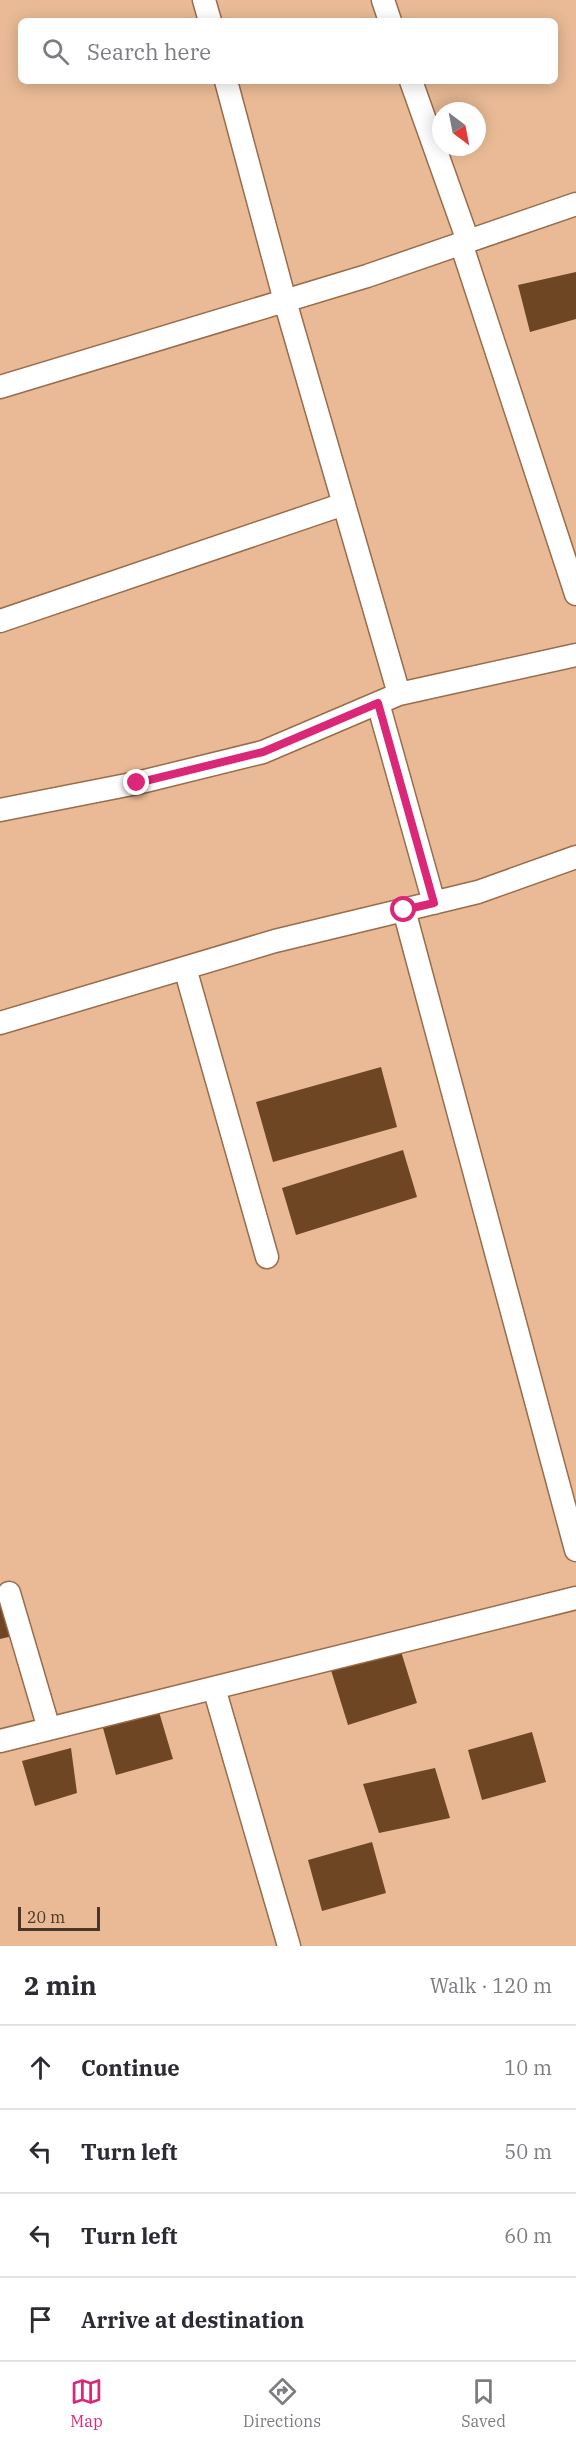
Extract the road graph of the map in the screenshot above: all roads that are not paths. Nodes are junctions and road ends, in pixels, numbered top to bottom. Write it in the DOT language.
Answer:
graph roads {
  1 [pos="204,0"];
  2 [pos="382,0"];
  3 [pos="209,18"];
  4 [pos="389,18"];
  5 [pos="227,84"];
  6 [pos="412,84"];
  7 [pos="576,204"];
  8 [pos="464,242"];
  9 [pos="285,301"];
  10 [pos="0,387"];
  11 [pos="344,504"];
  12 [pos="576,594"];
  13 [pos="0,621"];
  14 [pos="576,655"];
  15 [pos="399,694"];
  16 [pos="378,703"];
  17 [pos="0,810"];
  18 [pos="576,857"];
  19 [pos="434,903"];
  20 [pos="404,910"];
  21 [pos="185,968"];
  22 [pos="0,1023"];
  23 [pos="267,1257"];
  24 [pos="576,1550"];
  25 [pos="9,1593"];
  26 [pos="576,1598"];
  27 [pos="213,1688"];
  28 [pos="49,1729"];
  29 [pos="0,1741"];
  30 [pos="289,1946"];
  1 -- 3 [label="street"];
  2 -- 4 [label="street"];
  5 -- 9 [label="street"];
  6 -- 8 [label="street"];
  7 -- 8 [label="street"];
  8 -- 9 [label="street"];
  8 -- 12 [label="street"];
  9 -- 10 [label="street"];
  9 -- 11 [label="street"];
  11 -- 13 [label="street"];
  11 -- 15 [label="street"];
  14 -- 15 [label="street"];
  15 -- 16 [label="street"];
  16 -- 17 [label="street"];
  16 -- 19 [label="street"];
  18 -- 19 [label="street"];
  19 -- 20 [label="street"];
  20 -- 21 [label="street"];
  20 -- 24 [label="street"];
  21 -- 22 [label="street"];
  21 -- 23 [label="street"];
  25 -- 28 [label="street"];
  26 -- 27 [label="street"];
  27 -- 28 [label="street"];
  27 -- 30 [label="street"];
  28 -- 29 [label="street"];
}
